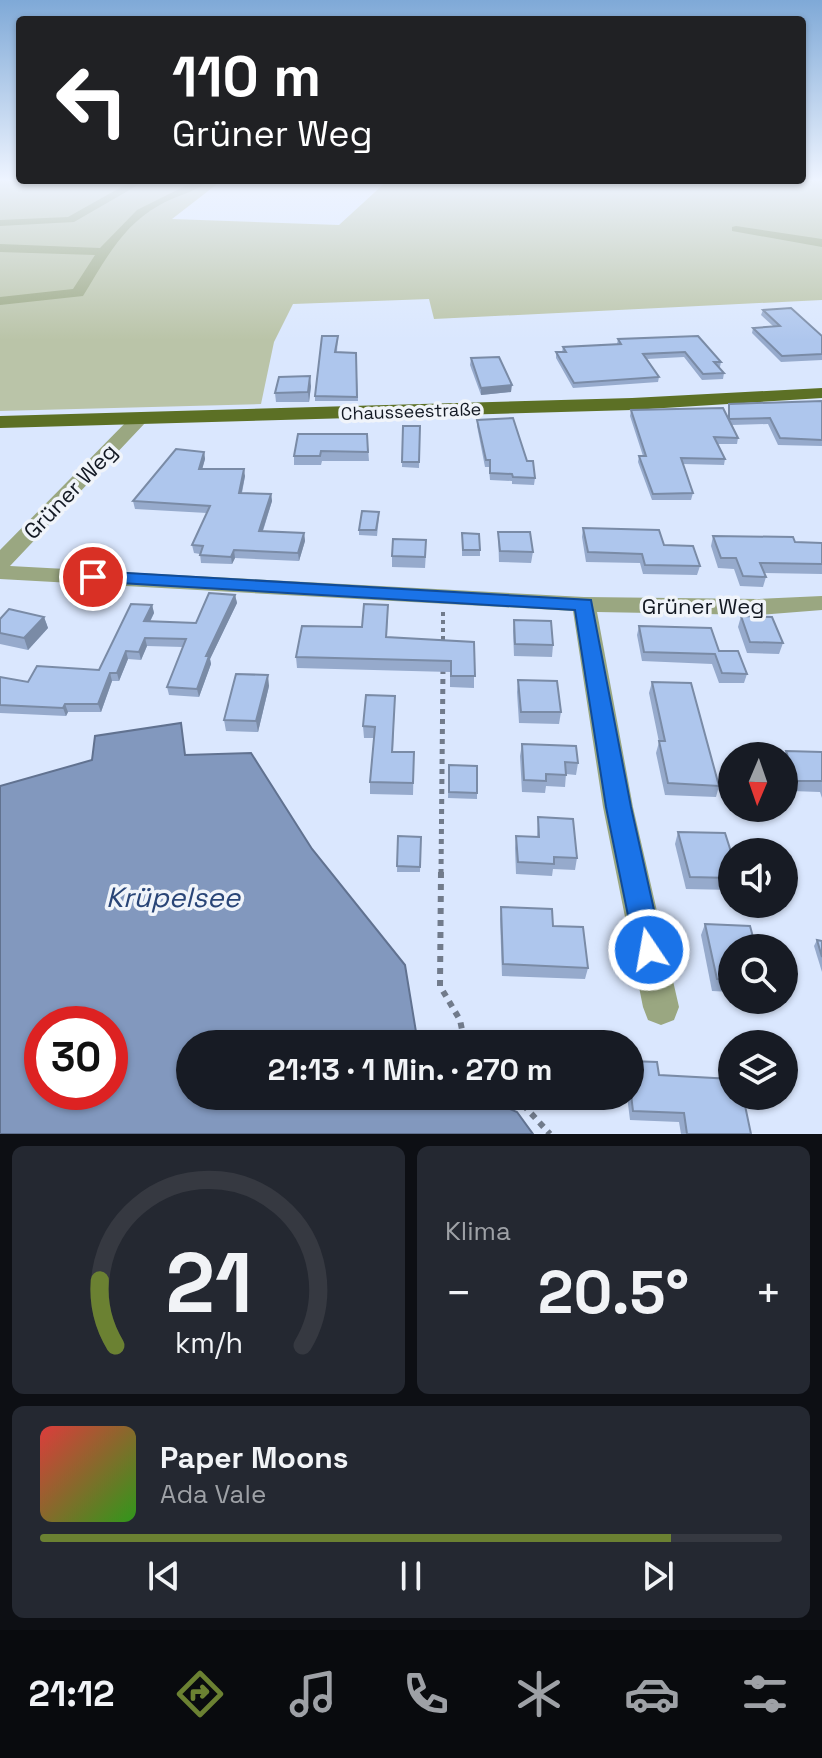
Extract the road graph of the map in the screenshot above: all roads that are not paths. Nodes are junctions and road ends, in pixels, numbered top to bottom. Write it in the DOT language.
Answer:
graph roads {
  1 [pos="117,234"];
  2 [pos="766,234"];
  3 [pos="822,243"];
  4 [pos="0,248"];
  5 [pos="102,252"];
  6 [pos="0,301"];
  7 [pos="822,393"];
  8 [pos="140,418"];
  9 [pos="0,422"];
  10 [pos="0,563"];
  11 [pos="0,572"];
  12 [pos="822,603"];
  13 [pos="584,604"];
  14 [pos="661,1007"];
  1 -- 5 [label="street"];
  2 -- 3 [label="street"];
  4 -- 5 [label="street"];
  5 -- 6 [label="street"];
  7 -- 8 [label="main road, Chausseestraße"];
  8 -- 9 [label="main road, Chausseestraße"];
  8 -- 10 [label="street, Grüner Weg"];
  11 -- 13 [label="street, Grüner Weg"];
  12 -- 13 [label="street, Grüner Weg"];
  13 -- 14 [label="street"];
}
